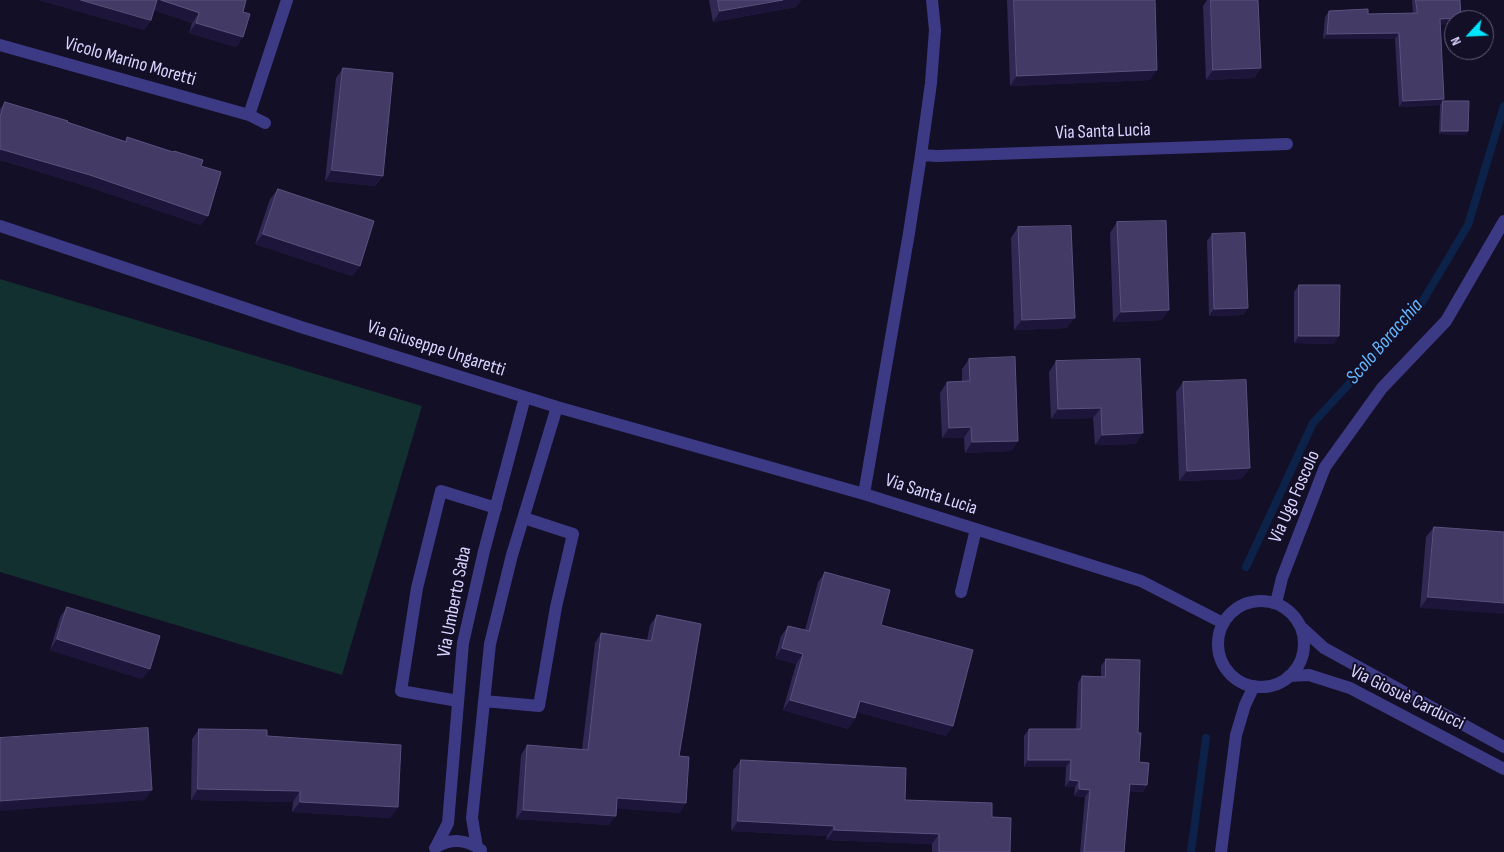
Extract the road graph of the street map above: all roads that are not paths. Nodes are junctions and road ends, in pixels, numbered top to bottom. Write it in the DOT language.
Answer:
graph roads {
  1 [pos="287,0"];
  2 [pos="932,0"];
  3 [pos="0,45"];
  4 [pos="249,115"];
  5 [pos="265,123"];
  6 [pos="1287,144"];
  7 [pos="921,155"];
  8 [pos="1504,221"];
  9 [pos="0,226"];
  10 [pos="525,398"];
  11 [pos="557,407"];
  12 [pos="864,494"];
  13 [pos="496,508"];
  14 [pos="524,518"];
  15 [pos="976,529"];
  16 [pos="962,592"];
  17 [pos="1276,603"];
  18 [pos="1223,623"];
  19 [pos="1301,627"];
  20 [pos="1289,676"];
  21 [pos="1254,686"];
  22 [pos="458,701"];
  23 [pos="484,701"];
  24 [pos="1504,747"];
  25 [pos="1504,769"];
  26 [pos="434,849"];
  27 [pos="480,849"];
  28 [pos="1221,852"];
  1 -- 4 [label="street"];
  2 -- 7 [label="street, Via Santa Lucia"];
  3 -- 4 [label="street, Vicolo Marino Moretti"];
  4 -- 5 [label="street, Vicolo Marino Moretti"];
  6 -- 7 [label="street, Via Santa Lucia"];
  7 -- 12 [label="street, Via Santa Lucia"];
  8 -- 17 [label="street, Via Ugo Foscolo"];
  9 -- 10 [label="street, Via Giuseppe Ungaretti"];
  10 -- 11 [label="street, Via Giuseppe Ungaretti"];
  10 -- 13 [label="street, Via Umberto Saba"];
  11 -- 12 [label="street, Via Giuseppe Ungaretti"];
  11 -- 14 [label="street"];
  12 -- 15 [label="street, Via Santa Lucia"];
  13 -- 22 [label="street, Via Umberto Saba"];
  13 -- 22 [label="street"];
  14 -- 23 [label="street"];
  14 -- 23 [label="street"];
  15 -- 16 [label="street"];
  15 -- 18 [label="street, Via Santa Lucia"];
  17 -- 18 [label="street"];
  17 -- 19 [label="street"];
  18 -- 21 [label="street"];
  19 -- 20 [label="street"];
  19 -- 24 [label="street, Via Giosuè Carducci"];
  20 -- 21 [label="street"];
  20 -- 25 [label="street, Via Giosuè Carducci"];
  21 -- 28 [label="street"];
  22 -- 26 [label="street, Via Umberto Saba"];
  23 -- 27 [label="street"];
  26 -- 27 [label="street"];
}
